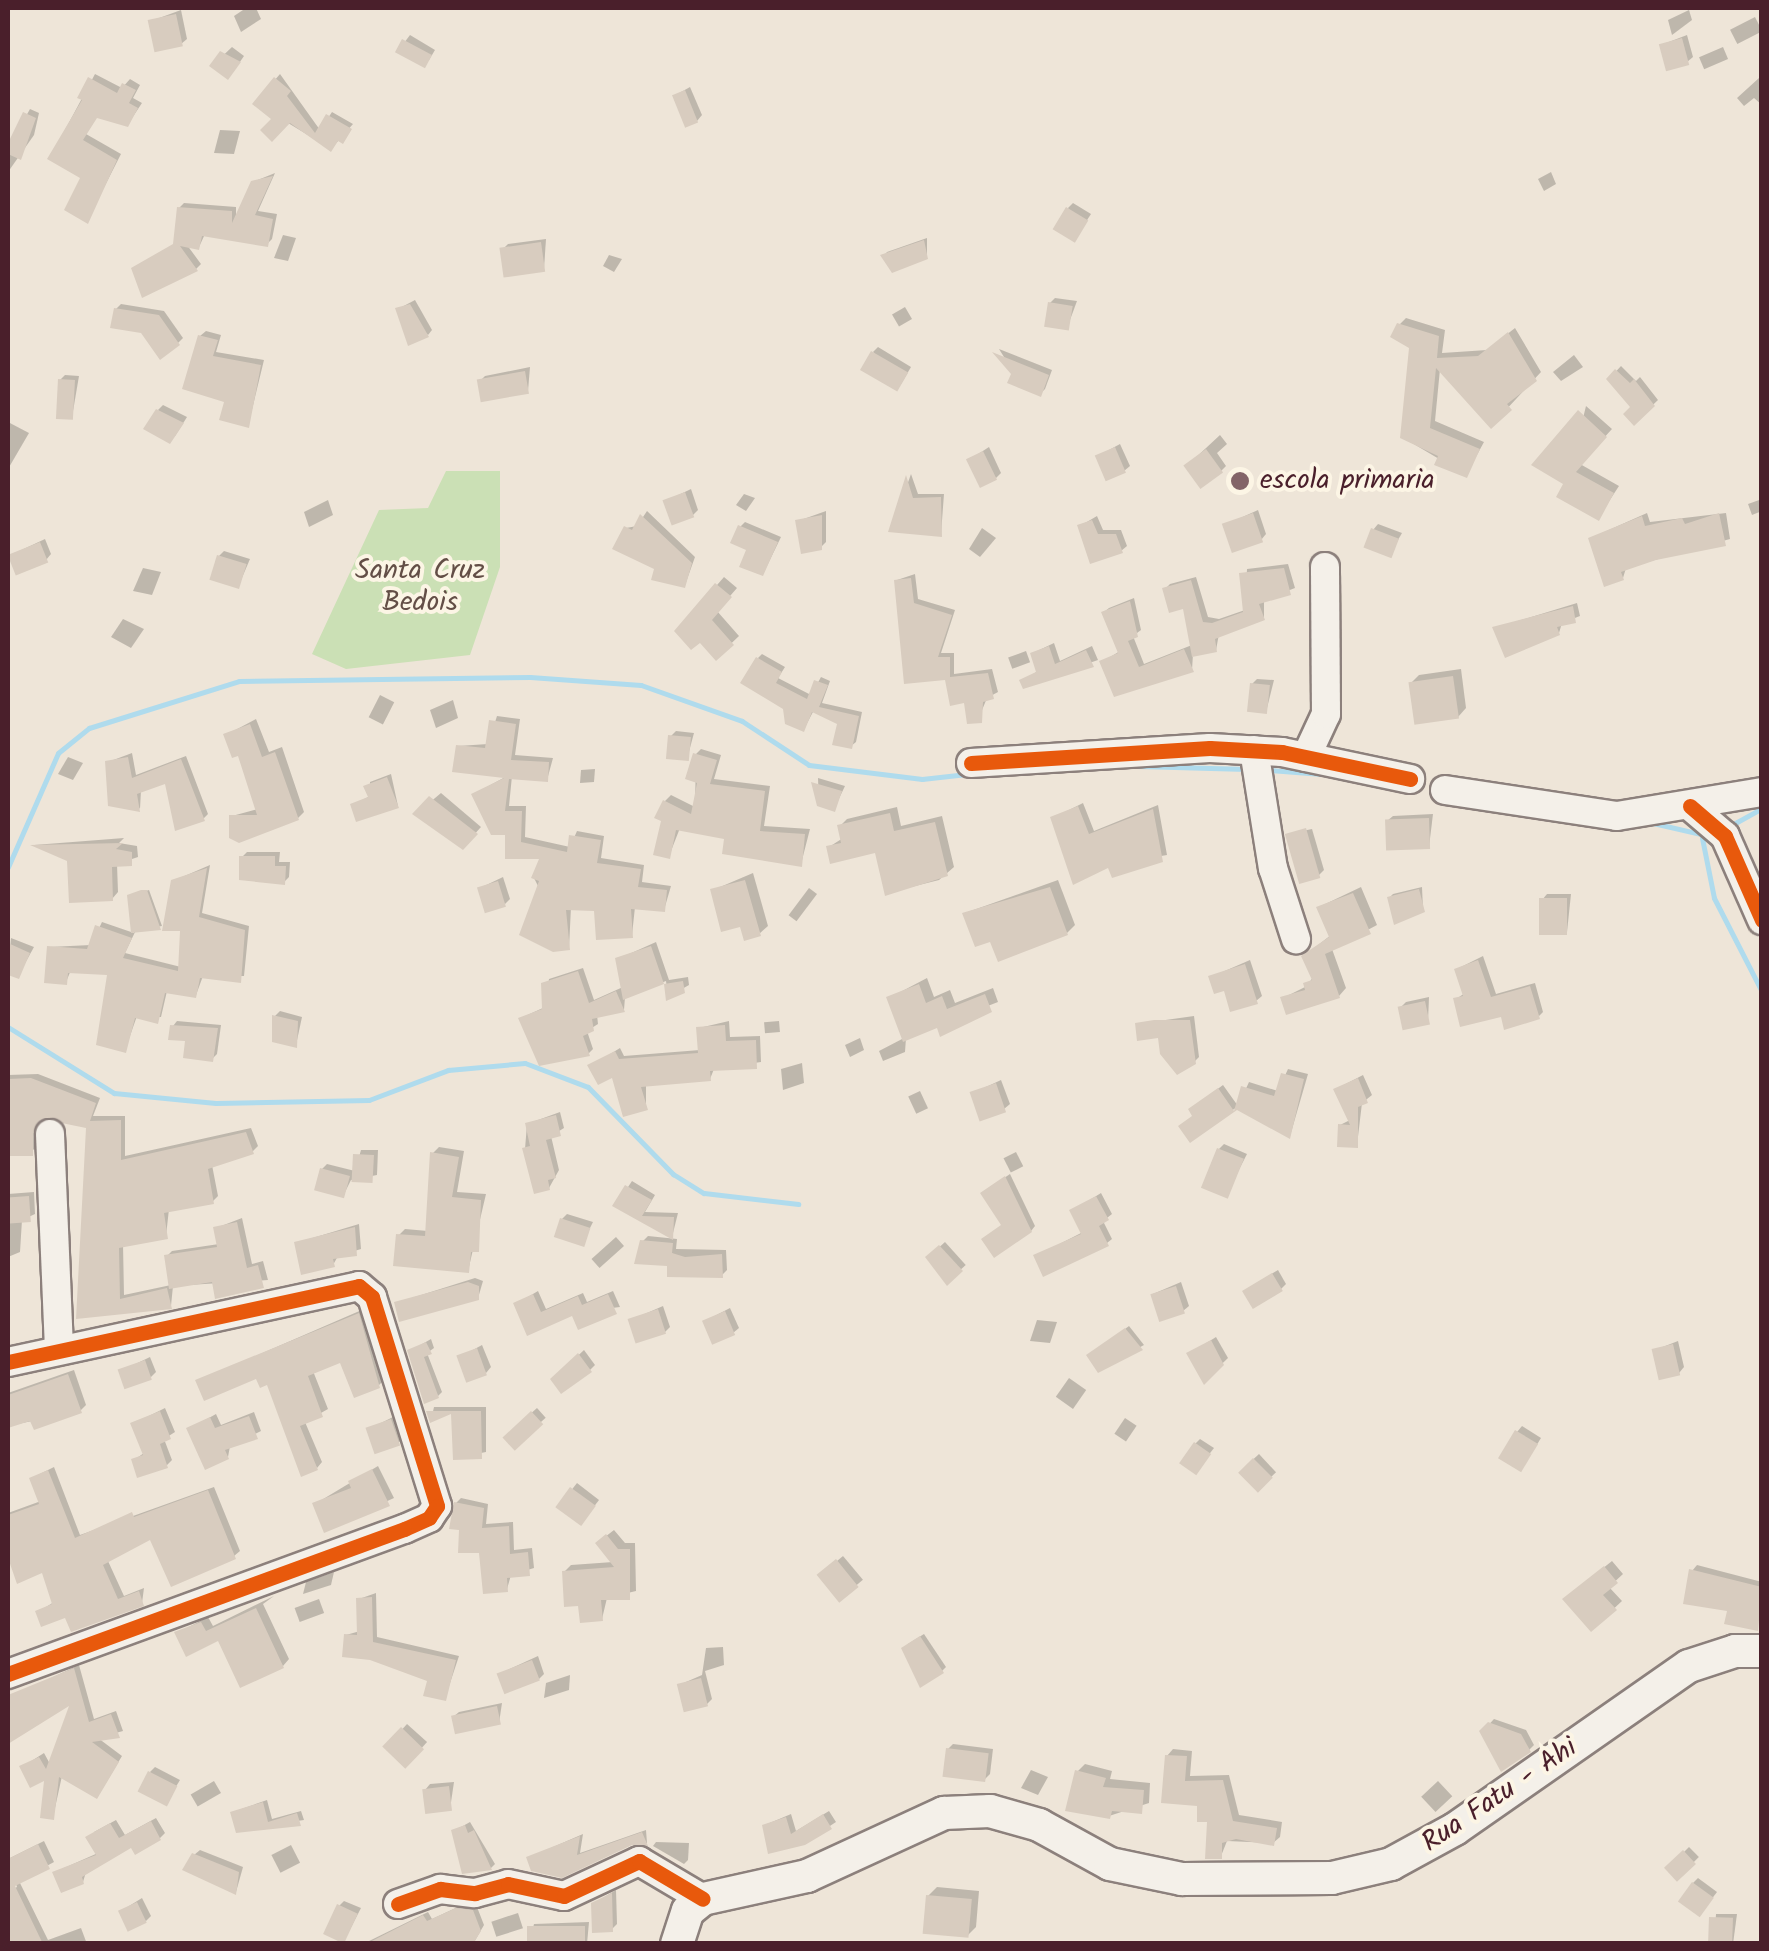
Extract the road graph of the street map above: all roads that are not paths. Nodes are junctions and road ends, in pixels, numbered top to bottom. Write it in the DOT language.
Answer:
graph roads {
  1 [pos="1324,567"];
  2 [pos="1254,750"];
  3 [pos="1306,757"];
  4 [pos="971,763"];
  5 [pos="1410,779"];
  6 [pos="1446,790"];
  7 [pos="1762,792"];
  8 [pos="1690,806"];
  9 [pos="1752,871"];
  10 [pos="1762,920"];
  11 [pos="1296,939"];
  12 [pos="50,1134"];
  13 [pos="59,1350"];
  14 [pos="8,1362"];
  15 [pos="1762,1651"];
  16 [pos="8,1674"];
  17 [pos="702,1899"];
  18 [pos="398,1904"];
  19 [pos="678,1944"];
  1 -- 3 [label="street"];
  2 -- 3 [label="street"];
  2 -- 4 [label="street"];
  2 -- 11 [label="street"];
  3 -- 5 [label="street"];
  6 -- 8 [label="street"];
  7 -- 8 [label="street"];
  8 -- 9 [label="street"];
  9 -- 10 [label="street"];
  12 -- 13 [label="street"];
  13 -- 14 [label="street"];
  13 -- 16 [label="street"];
  15 -- 17 [label="main road, Rua Fatu - Ahi"];
  17 -- 18 [label="street"];
  17 -- 19 [label="main road"];
}
